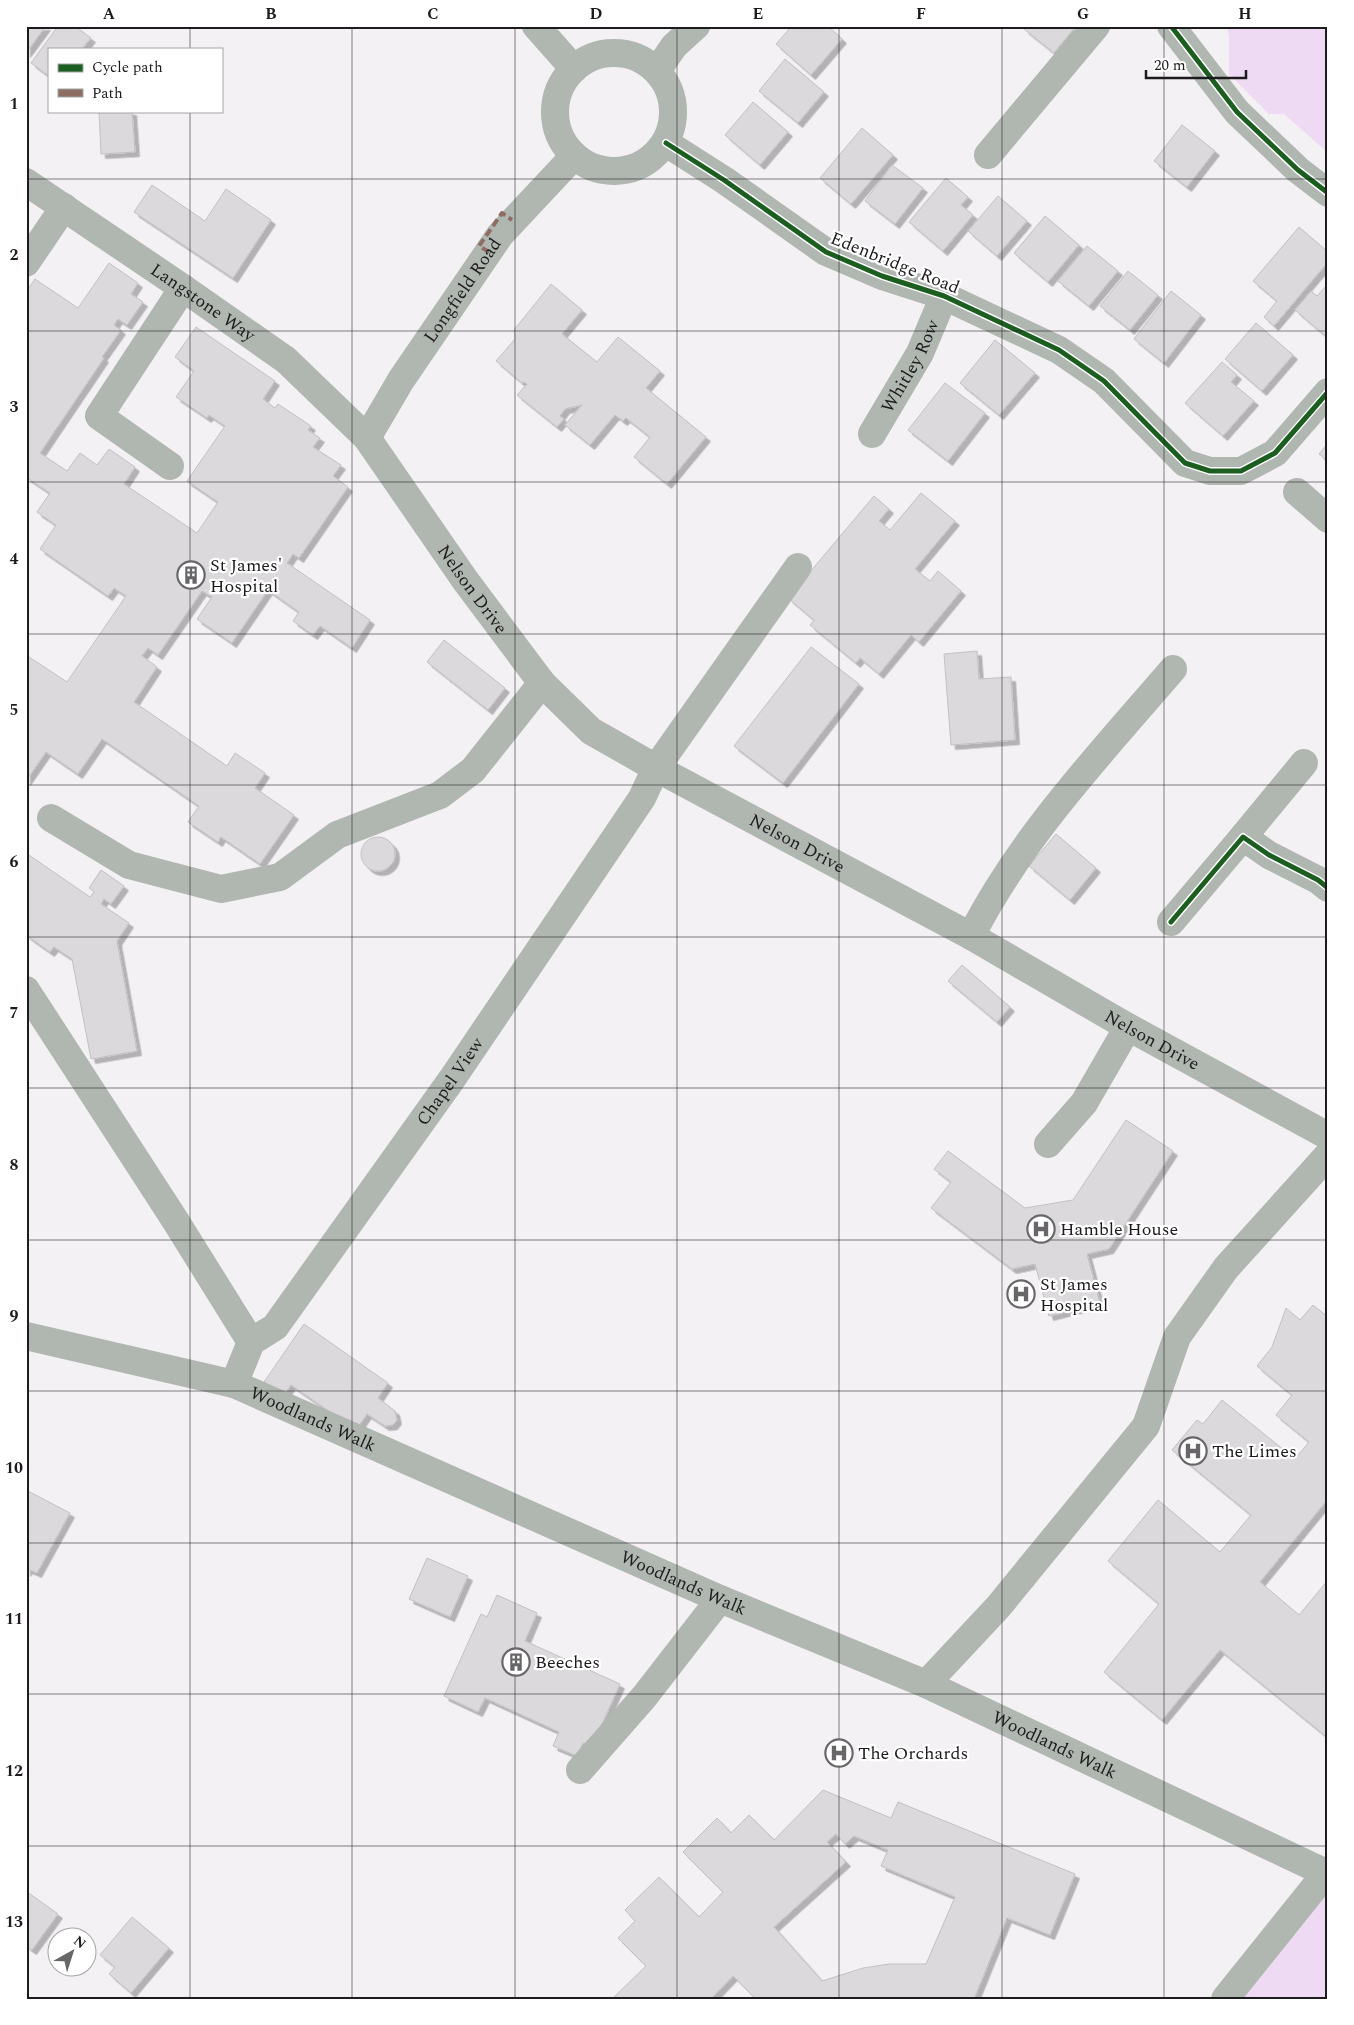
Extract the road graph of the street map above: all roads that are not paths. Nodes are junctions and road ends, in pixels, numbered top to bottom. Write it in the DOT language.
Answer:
graph roads {
  1 [pos="536,26"];
  2 [pos="696,26"];
  3 [pos="1096,26"];
  4 [pos="1171,26"];
  5 [pos="574,69"];
  6 [pos="657,71"];
  7 [pos="666,143"];
  8 [pos="988,155"];
  9 [pos="574,156"];
  10 [pos="26,182"];
  11 [pos="1328,193"];
  12 [pos="64,207"];
  13 [pos="26,263"];
  14 [pos="183,288"];
  15 [pos="944,296"];
  16 [pos="1328,392"];
  17 [pos="872,434"];
  18 [pos="367,438"];
  19 [pos="170,466"];
  20 [pos="1297,492"];
  21 [pos="1328,520"];
  22 [pos="798,567"];
  23 [pos="1173,668"];
  24 [pos="542,683"];
  25 [pos="1304,764"];
  26 [pos="656,768"];
  27 [pos="51,818"];
  28 [pos="1243,837"];
  29 [pos="1328,888"];
  30 [pos="1171,922"];
  31 [pos="971,936"];
  32 [pos="26,990"];
  33 [pos="1128,1027"];
  34 [pos="1328,1136"];
  35 [pos="1048,1144"];
  36 [pos="1328,1155"];
  37 [pos="26,1336"];
  38 [pos="251,1342"];
  39 [pos="234,1384"];
  40 [pos="720,1599"];
  41 [pos="926,1684"];
  42 [pos="580,1770"];
  43 [pos="1225,1999"];
  1 -- 5 [label="street"];
  2 -- 6 [label="street"];
  3 -- 8 [label="street"];
  4 -- 11 [label="street"];
  5 -- 6 [label="street"];
  5 -- 9 [label="street"];
  6 -- 7 [label="street"];
  7 -- 9 [label="street"];
  7 -- 15 [label="street, Edenbridge Road"];
  9 -- 18 [label="street, Longfield Road"];
  10 -- 12 [label="street, Langstone Way"];
  12 -- 13 [label="street"];
  12 -- 14 [label="street, Langstone Way"];
  14 -- 18 [label="street, Langstone Way"];
  14 -- 19 [label="street"];
  15 -- 16 [label="street, Edenbridge Road"];
  15 -- 17 [label="street, Whitley Row"];
  18 -- 24 [label="street, Nelson Drive"];
  20 -- 21 [label="street"];
  22 -- 26 [label="street, Chapel View"];
  23 -- 31 [label="street"];
  24 -- 26 [label="street, Nelson Drive"];
  24 -- 27 [label="street"];
  25 -- 28 [label="street"];
  26 -- 31 [label="street, Nelson Drive"];
  26 -- 38 [label="street, Chapel View"];
  28 -- 29 [label="street"];
  28 -- 30 [label="street"];
  31 -- 33 [label="street, Nelson Drive"];
  32 -- 38 [label="street"];
  33 -- 34 [label="street, Nelson Drive"];
  33 -- 35 [label="street"];
  36 -- 41 [label="street"];
  37 -- 39 [label="street, Woodlands Walk"];
  38 -- 39 [label="street"];
  39 -- 40 [label="street, Woodlands Walk"];
  40 -- 41 [label="street, Woodlands Walk"];
  40 -- 42 [label="street"];
  41 -- 43 [label="street, Woodlands Walk"];
}
